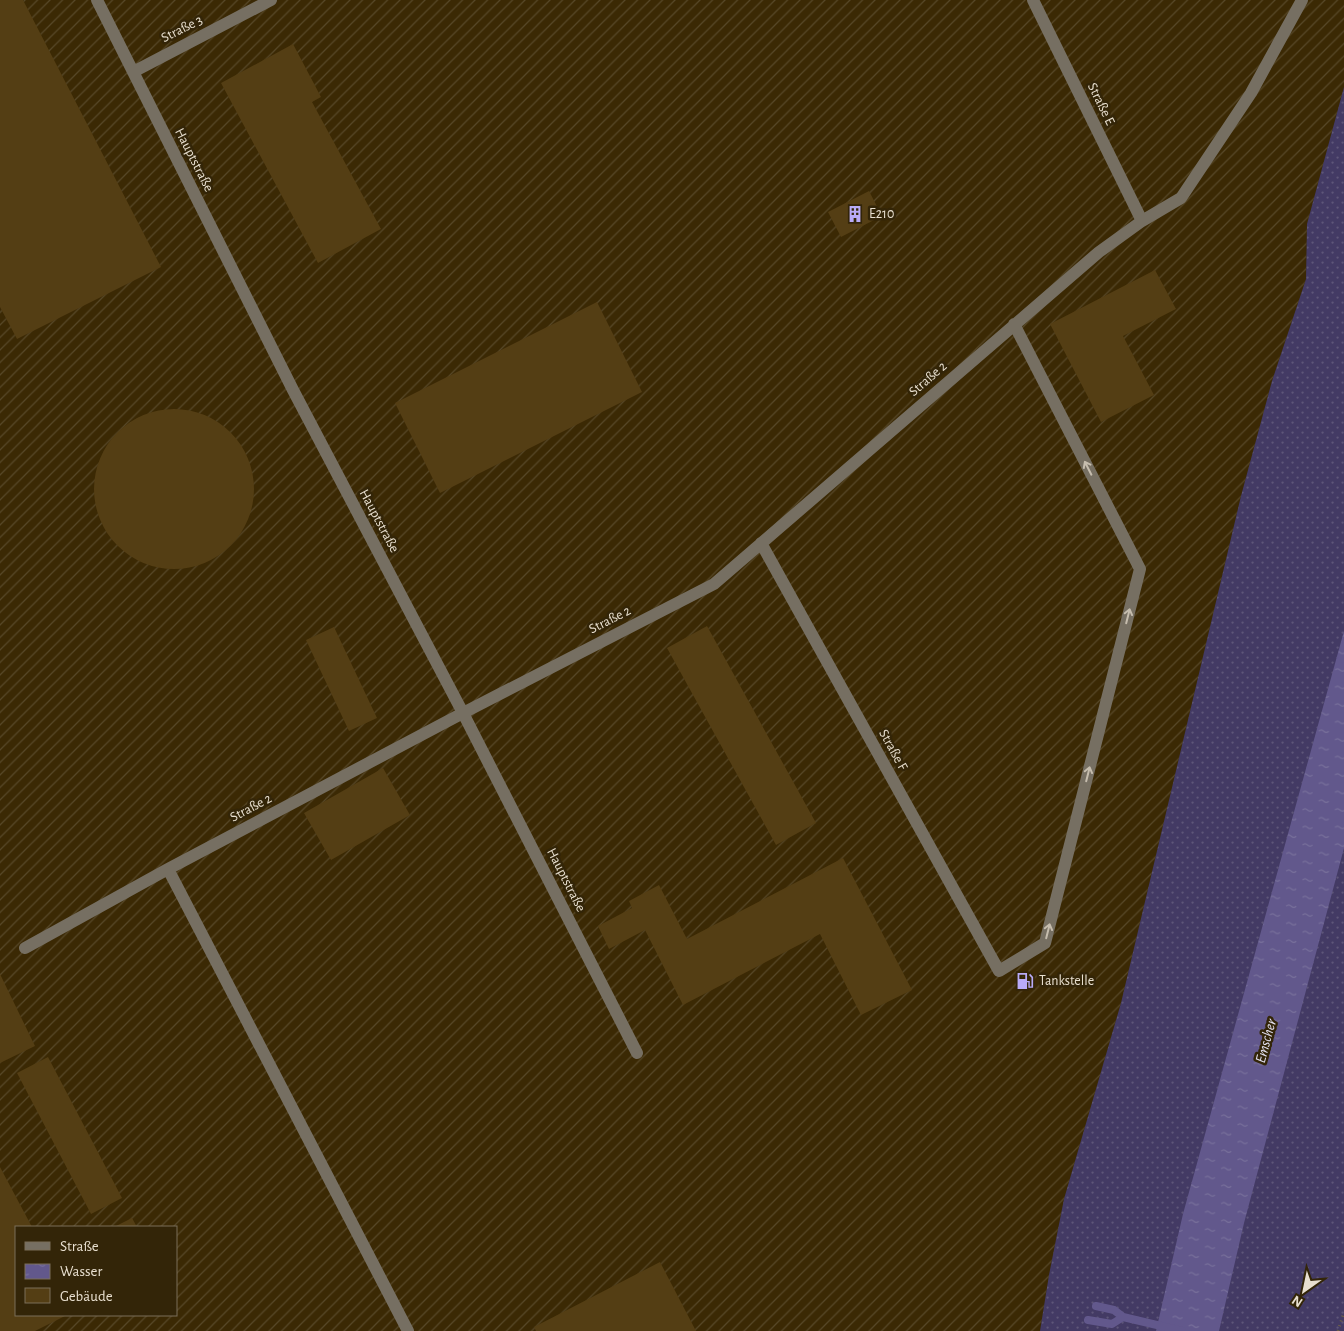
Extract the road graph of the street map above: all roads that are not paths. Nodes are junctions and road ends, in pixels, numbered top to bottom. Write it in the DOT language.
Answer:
graph roads {
  1 [pos="97,0"];
  2 [pos="271,0"];
  3 [pos="1033,0"];
  4 [pos="1302,0"];
  5 [pos="132,72"];
  6 [pos="1142,221"];
  7 [pos="1014,324"];
  8 [pos="761,543"];
  9 [pos="463,713"];
  10 [pos="168,869"];
  11 [pos="26,948"];
  12 [pos="638,1054"];
  13 [pos="408,1331"];
  1 -- 5 [label="lane, Hauptstraße"];
  2 -- 5 [label="lane, Straße 3"];
  3 -- 6 [label="lane, Straße E"];
  4 -- 6 [label="lane, Straße 2"];
  5 -- 9 [label="lane, Hauptstraße"];
  6 -- 7 [label="lane, Straße 2"];
  7 -- 8 [label="lane, Straße 2"];
  8 -- 7 [label="lane, Straße F, one-way"];
  8 -- 9 [label="lane, Straße 2"];
  9 -- 10 [label="lane, Straße 2"];
  9 -- 12 [label="lane, Hauptstraße"];
  10 -- 11 [label="lane, Straße 2"];
  10 -- 13 [label="lane"];
}
